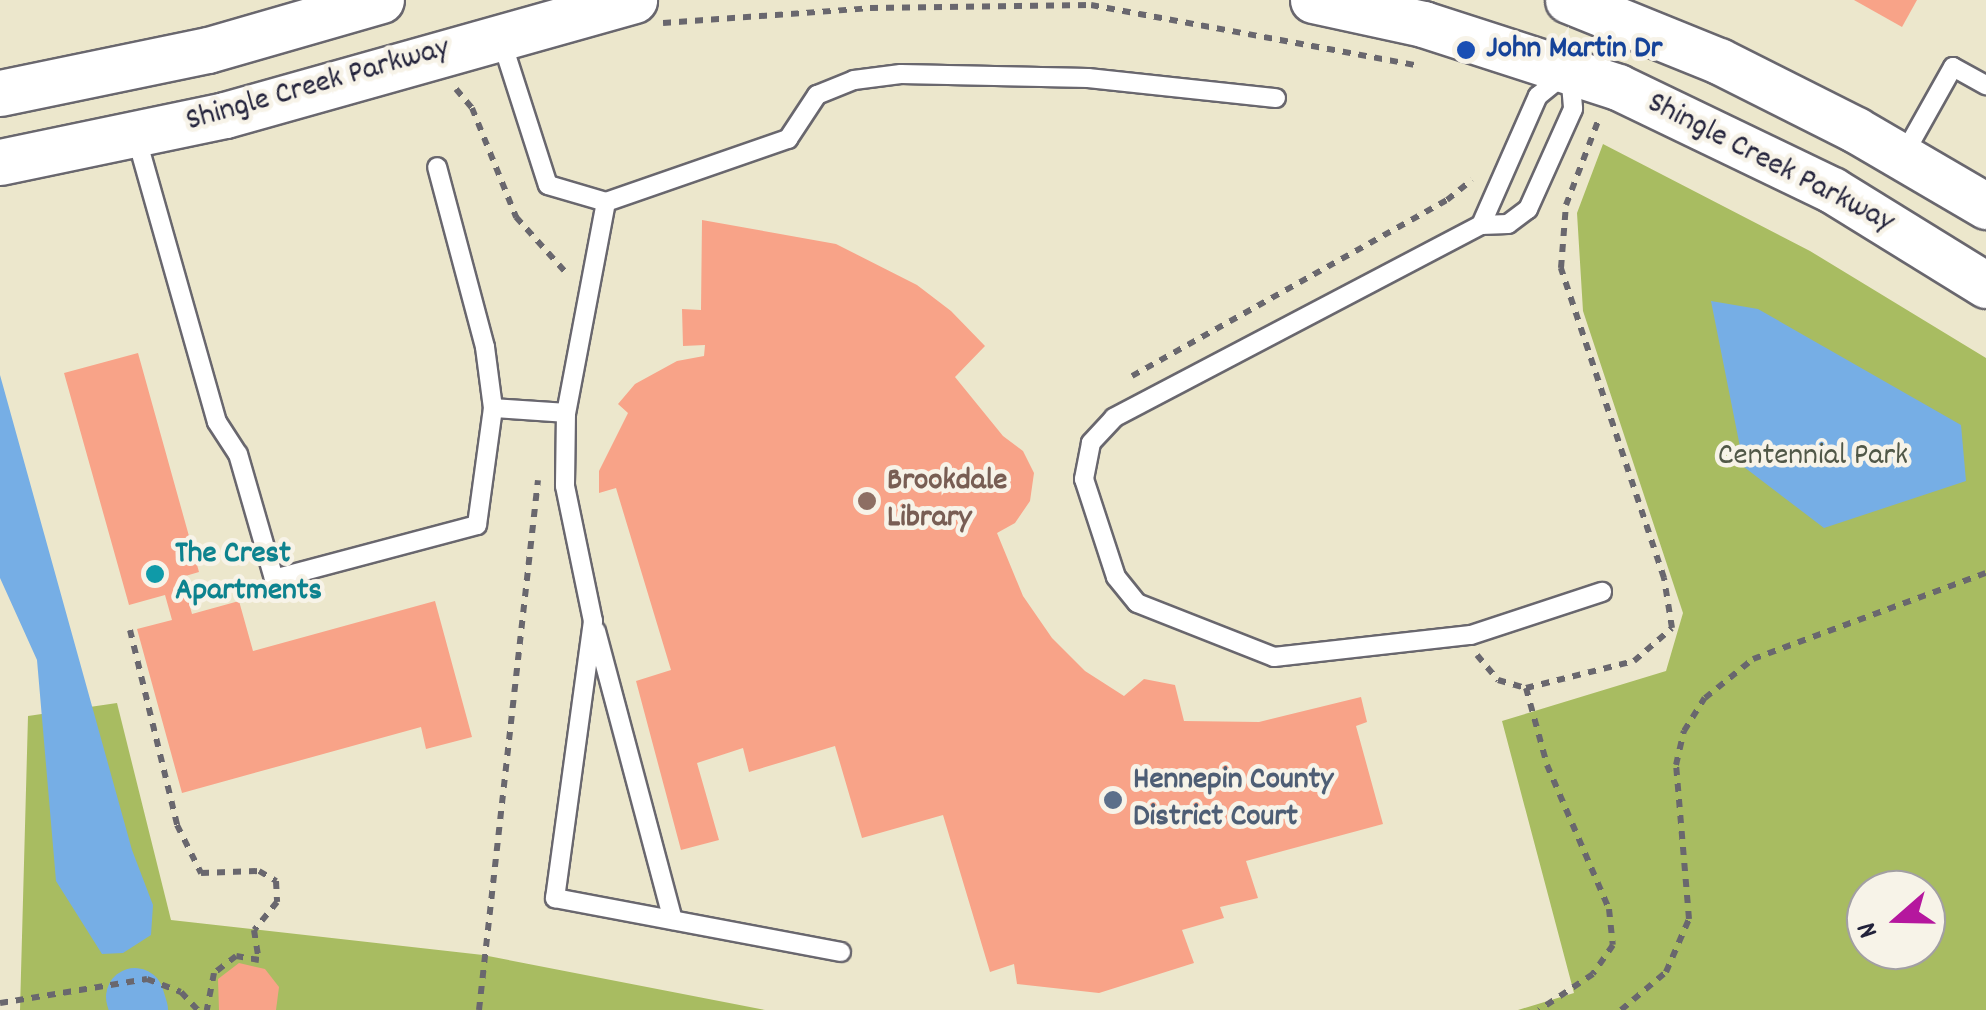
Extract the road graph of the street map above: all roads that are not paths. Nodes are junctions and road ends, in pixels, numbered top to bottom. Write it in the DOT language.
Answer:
graph roads {
  1 [pos="381,0"];
  2 [pos="1314,0"];
  3 [pos="1589,4"];
  4 [pos="646,12"];
  5 [pos="499,32"];
  6 [pos="1570,70"];
  7 [pos="1986,85"];
  8 [pos="0,93"];
  9 [pos="1276,98"];
  10 [pos="136,136"];
  11 [pos="1902,157"];
  12 [pos="0,162"];
  13 [pos="437,167"];
  14 [pos="606,202"];
  15 [pos="1986,206"];
  16 [pos="1481,225"];
  17 [pos="1986,285"];
  18 [pos="492,408"];
  19 [pos="566,412"];
  20 [pos="1602,592"];
  21 [pos="593,621"];
  22 [pos="674,920"];
  23 [pos="841,952"];
  1 -- 8 [label="street, Shingle Creek Parkway"];
  2 -- 6 [label="street, Shingle Creek Parkway"];
  3 -- 6 [label="street"];
  3 -- 11 [label="street, Shingle Creek Parkway"];
  4 -- 5 [label="street, Shingle Creek Parkway"];
  5 -- 10 [label="street, Shingle Creek Parkway"];
  5 -- 14 [label="lane"];
  6 -- 16 [label="lane"];
  6 -- 16 [label="lane"];
  6 -- 17 [label="street, Shingle Creek Parkway"];
  7 -- 11 [label="lane"];
  9 -- 14 [label="lane"];
  10 -- 12 [label="street, Shingle Creek Parkway"];
  10 -- 18 [label="lane"];
  11 -- 15 [label="street, Shingle Creek Parkway"];
  13 -- 18 [label="lane"];
  14 -- 19 [label="lane"];
  16 -- 20 [label="lane"];
  18 -- 19 [label="lane"];
  19 -- 21 [label="lane"];
  21 -- 22 [label="lane"];
  21 -- 22 [label="lane"];
  22 -- 23 [label="lane"];
}
